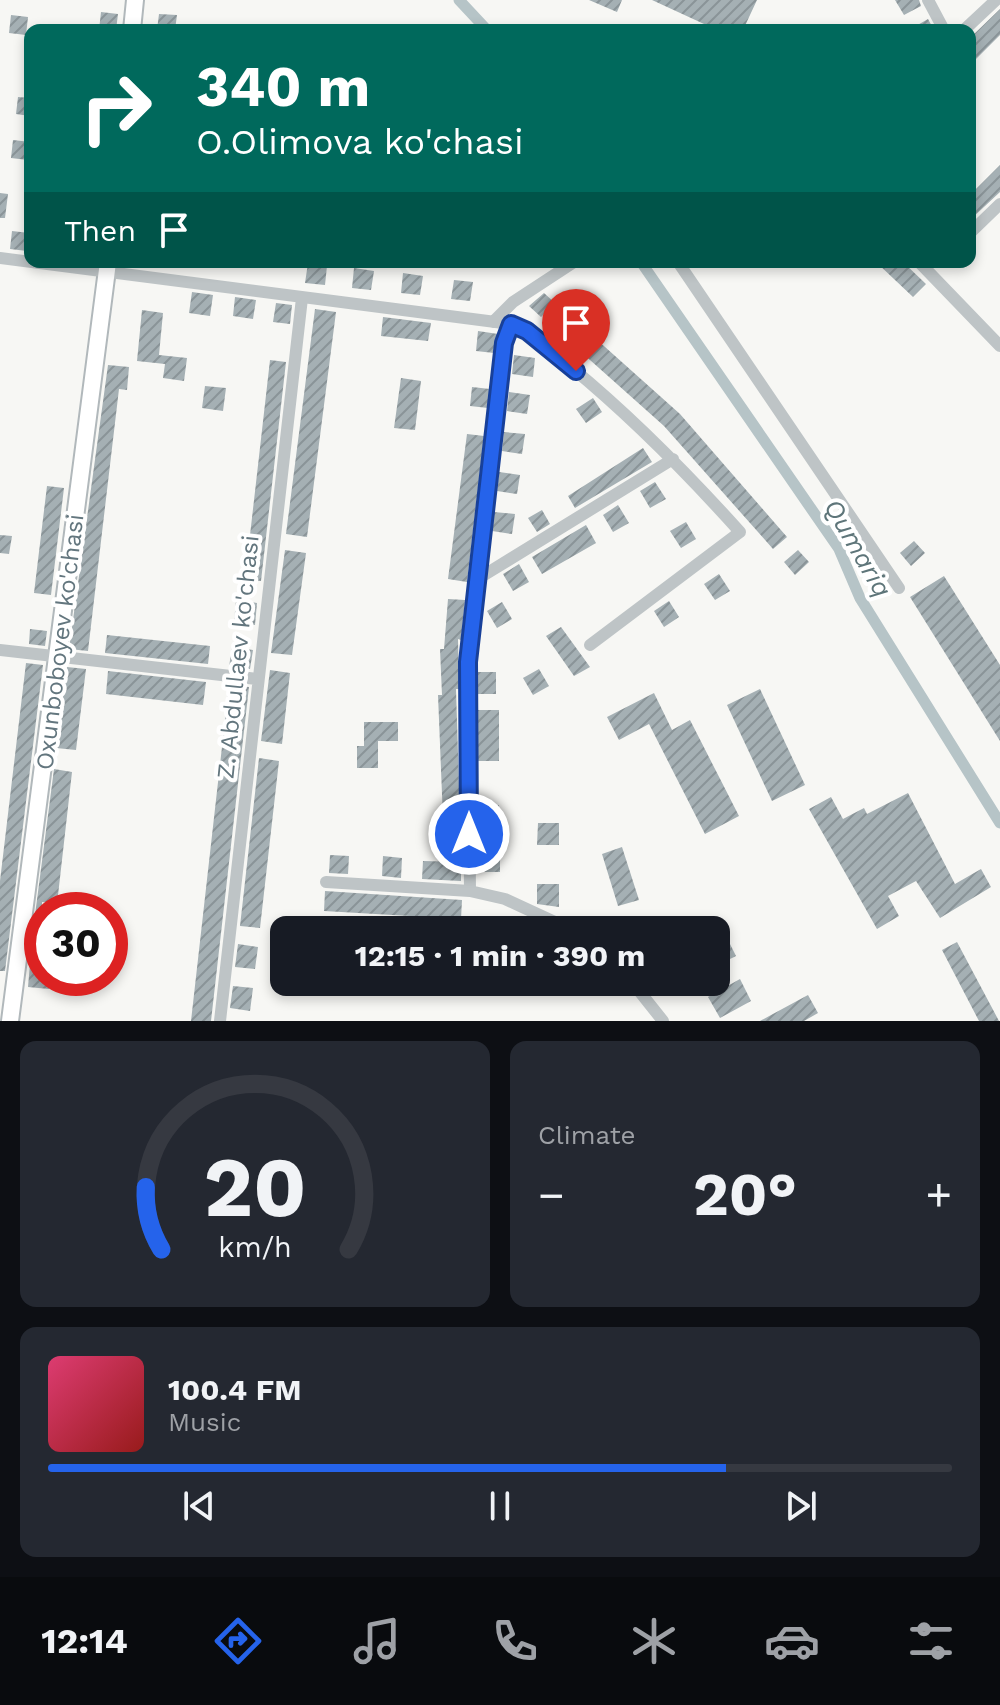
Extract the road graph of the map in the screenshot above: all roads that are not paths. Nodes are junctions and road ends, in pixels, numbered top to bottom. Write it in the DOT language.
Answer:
graph roads {
  1 [pos="135,0"];
  2 [pos="928,0"];
  3 [pos="996,0"];
  4 [pos="133,24"];
  5 [pos="941,24"];
  6 [pos="970,24"];
  7 [pos="1000,204"];
  8 [pos="976,227"];
  9 [pos="0,258"];
  10 [pos="24,260"];
  11 [pos="107,268"];
  12 [pos="113,268"];
  13 [pos="565,268"];
  14 [pos="682,268"];
  15 [pos="925,268"];
  16 [pos="933,268"];
  17 [pos="929,272"];
  18 [pos="302,298"];
  19 [pos="493,322"];
  20 [pos="511,324"];
  21 [pos="1000,346"];
  22 [pos="673,459"];
  23 [pos="476,580"];
  24 [pos="899,588"];
  25 [pos="590,645"];
  26 [pos="0,650"];
  27 [pos="59,657"];
  28 [pos="257,679"];
  29 [pos="326,882"];
  30 [pos="470,891"];
  31 [pos="542,916"];
  32 [pos="643,996"];
  33 [pos="10,1021"];
  34 [pos="220,1021"];
  35 [pos="663,1021"];
  1 -- 4 [label="main road"];
  2 -- 5 [label="street"];
  3 -- 6 [label="street"];
  7 -- 8 [label="street"];
  9 -- 10 [label="street"];
  11 -- 27 [label="main road, Oxunboboyev ko'chasi"];
  12 -- 18 [label="street"];
  13 -- 19 [label="street"];
  14 -- 24 [label="street"];
  15 -- 17 [label="street"];
  16 -- 17 [label="street"];
  17 -- 21 [label="street"];
  18 -- 19 [label="street"];
  18 -- 28 [label="street, Z. Abdullaev ko'chasi"];
  19 -- 20 [label="street"];
  20 -- 22 [label="street"];
  20 -- 23 [label="street"];
  22 -- 23 [label="street"];
  22 -- 25 [label="street"];
  23 -- 30 [label="street"];
  26 -- 27 [label="street"];
  27 -- 28 [label="street"];
  27 -- 33 [label="main road, Oxunboboyev ko'chasi"];
  28 -- 34 [label="street, Z. Abdullaev ko'chasi"];
  29 -- 30 [label="street"];
  30 -- 31 [label="street"];
  32 -- 35 [label="street"];
}
